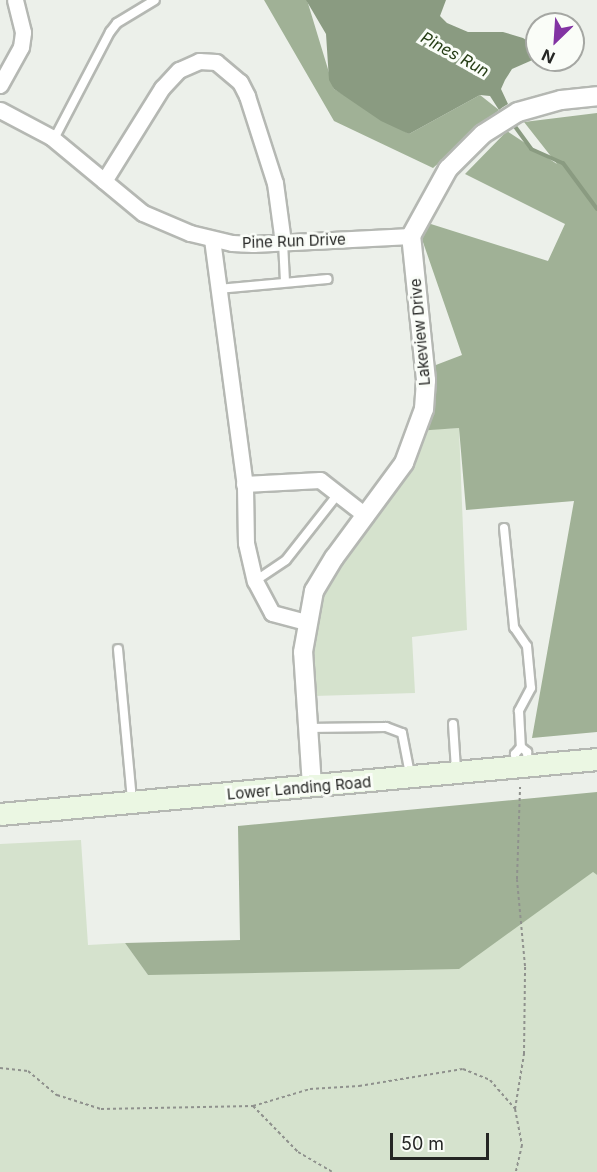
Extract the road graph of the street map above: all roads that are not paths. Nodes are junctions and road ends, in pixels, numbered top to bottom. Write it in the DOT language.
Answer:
graph roads {
  1 [pos="15,0"];
  2 [pos="155,0"];
  3 [pos="0,86"];
  4 [pos="597,96"];
  5 [pos="0,110"];
  6 [pos="54,139"];
  7 [pos="104,181"];
  8 [pos="411,236"];
  9 [pos="212,239"];
  10 [pos="283,242"];
  11 [pos="328,279"];
  12 [pos="285,282"];
  13 [pos="218,289"];
  14 [pos="244,484"];
  15 [pos="338,494"];
  16 [pos="366,516"];
  17 [pos="504,528"];
  18 [pos="255,581"];
  19 [pos="306,622"];
  20 [pos="118,650"];
  21 [pos="453,724"];
  22 [pos="307,728"];
  23 [pos="597,759"];
  24 [pos="521,767"];
  25 [pos="457,774"];
  26 [pos="411,778"];
  27 [pos="312,786"];
  28 [pos="132,801"];
  29 [pos="0,814"];
  1 -- 3 [label="street"];
  2 -- 6 [label="lane"];
  4 -- 8 [label="street"];
  5 -- 6 [label="street, Pine Run Drive"];
  6 -- 7 [label="street, Pine Run Drive"];
  7 -- 9 [label="street, Pine Run Drive"];
  7 -- 10 [label="street"];
  8 -- 10 [label="street, Pine Run Drive"];
  8 -- 16 [label="street, Lakeview Drive"];
  9 -- 10 [label="street, Pine Run Drive"];
  9 -- 13 [label="street"];
  10 -- 12 [label="lane"];
  11 -- 12 [label="lane"];
  12 -- 13 [label="lane"];
  13 -- 14 [label="street"];
  14 -- 15 [label="street"];
  14 -- 18 [label="street"];
  15 -- 16 [label="street"];
  15 -- 18 [label="lane"];
  16 -- 19 [label="street, Lakeview Drive"];
  17 -- 24 [label="lane"];
  18 -- 19 [label="street"];
  19 -- 22 [label="street, Lakeview Drive"];
  20 -- 28 [label="lane"];
  21 -- 25 [label="lane"];
  22 -- 26 [label="lane"];
  22 -- 27 [label="street, Lakeview Drive"];
  23 -- 24 [label="main road, Lower Landing Road"];
  24 -- 25 [label="main road, Lower Landing Road"];
  25 -- 26 [label="main road, Lower Landing Road"];
  26 -- 27 [label="main road, Lower Landing Road"];
  27 -- 28 [label="main road, Lower Landing Road"];
  28 -- 29 [label="main road, Lower Landing Road"];
}
